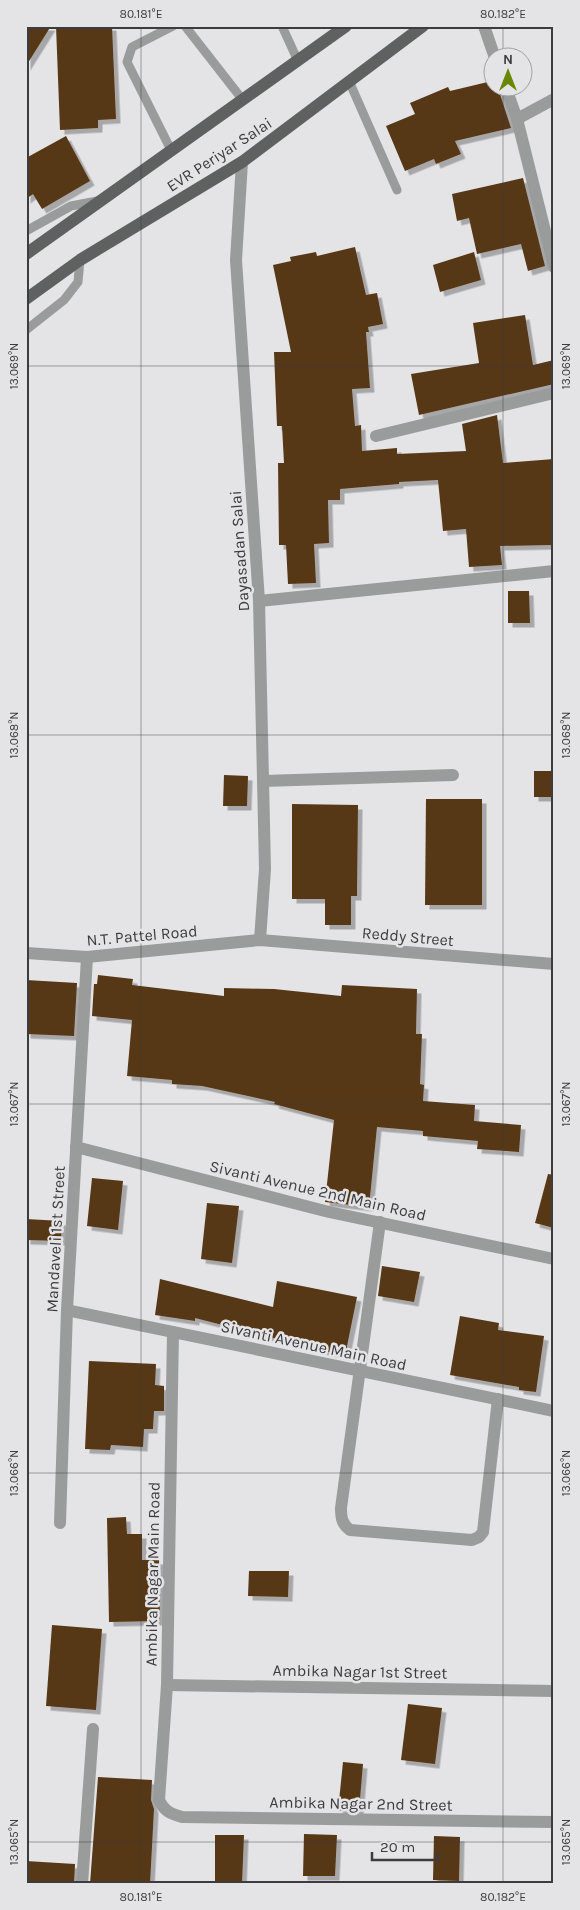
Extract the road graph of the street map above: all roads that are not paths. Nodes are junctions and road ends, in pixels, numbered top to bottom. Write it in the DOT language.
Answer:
graph roads {
  1 [pos="173,26"];
  2 [pos="184,26"];
  3 [pos="282,26"];
  4 [pos="423,26"];
  5 [pos="484,26"];
  6 [pos="339,28"];
  7 [pos="492,48"];
  8 [pos="298,59"];
  9 [pos="349,82"];
  10 [pos="509,98"];
  11 [pos="242,99"];
  12 [pos="554,99"];
  13 [pos="517,120"];
  14 [pos="171,150"];
  15 [pos="242,162"];
  16 [pos="397,190"];
  17 [pos="101,201"];
  18 [pos="26,231"];
  19 [pos="26,254"];
  20 [pos="80,260"];
  21 [pos="554,267"];
  22 [pos="26,299"];
  23 [pos="26,330"];
  24 [pos="554,393"];
  25 [pos="376,436"];
  26 [pos="554,571"];
  27 [pos="259,601"];
  28 [pos="453,775"];
  29 [pos="263,781"];
  30 [pos="260,940"];
  31 [pos="26,953"];
  32 [pos="86,957"];
  33 [pos="554,964"];
  34 [pos="76,1147"];
  35 [pos="380,1222"];
  36 [pos="554,1259"];
  37 [pos="67,1310"];
  38 [pos="173,1332"];
  39 [pos="360,1371"];
  40 [pos="498,1400"];
  41 [pos="554,1411"];
  42 [pos="60,1523"];
  43 [pos="166,1685"];
  44 [pos="554,1690"];
  45 [pos="93,1729"];
  46 [pos="168,1813"];
  47 [pos="554,1822"];
  48 [pos="82,1884"];
  1 -- 14 [label="lane"];
  2 -- 11 [label="lane"];
  3 -- 8 [label="lane"];
  4 -- 9 [label="main road, EVR Periyar Salai"];
  5 -- 7 [label="street"];
  6 -- 8 [label="main road, EVR Periyar Salai"];
  8 -- 11 [label="main road, EVR Periyar Salai"];
  9 -- 15 [label="main road, EVR Periyar Salai"];
  9 -- 16 [label="lane"];
  10 -- 13 [label="street"];
  11 -- 14 [label="main road, EVR Periyar Salai"];
  12 -- 13 [label="street"];
  13 -- 21 [label="street"];
  14 -- 17 [label="main road, EVR Periyar Salai"];
  15 -- 20 [label="main road, EVR Periyar Salai"];
  15 -- 27 [label="street, Dayasadan Salai"];
  17 -- 18 [label="lane"];
  17 -- 19 [label="main road, EVR Periyar Salai"];
  20 -- 22 [label="main road, EVR Periyar Salai"];
  20 -- 23 [label="lane"];
  24 -- 25 [label="street"];
  26 -- 27 [label="street"];
  27 -- 29 [label="street, Dayasadan Salai"];
  28 -- 29 [label="street"];
  29 -- 30 [label="street, Dayasadan Salai"];
  30 -- 32 [label="street, N.T. Pattel Road"];
  30 -- 33 [label="street, Reddy Street"];
  31 -- 32 [label="street, N.T. Pattel Road"];
  32 -- 34 [label="street, Mandaveli 1st Street"];
  34 -- 35 [label="street, Sivanti Avenue 2nd Main Road"];
  34 -- 37 [label="street, Mandaveli 1st Street"];
  35 -- 36 [label="street, Sivanti Avenue 2nd Main Road"];
  35 -- 39 [label="street"];
  37 -- 38 [label="street, Sivanti Avenue Main Road"];
  37 -- 42 [label="street, Mandaveli 1st Street"];
  38 -- 39 [label="street, Sivanti Avenue Main Road"];
  38 -- 43 [label="street, Ambika Nagar Main Road"];
  39 -- 40 [label="street, Sivanti Avenue Main Road"];
  39 -- 40 [label="street"];
  40 -- 41 [label="street, Sivanti Avenue Main Road"];
  43 -- 44 [label="street, Ambika Nagar 1st Street"];
  43 -- 46 [label="street, Ambika Nagar Main Road"];
  45 -- 48 [label="street"];
  46 -- 47 [label="street, Ambika Nagar 2nd Street"];
}
